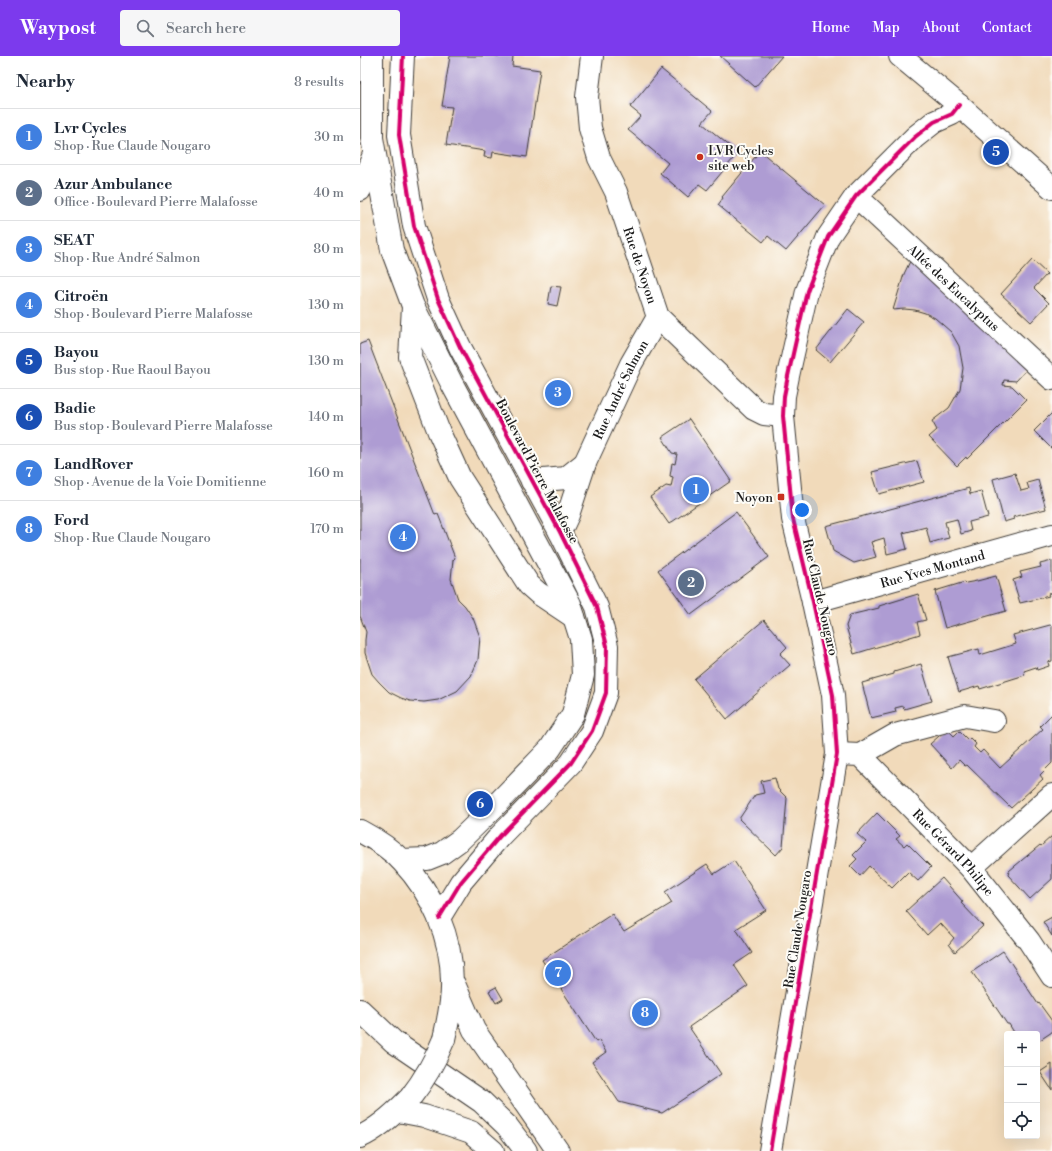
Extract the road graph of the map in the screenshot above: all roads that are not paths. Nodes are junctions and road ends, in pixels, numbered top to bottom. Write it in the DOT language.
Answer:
graph roads {
  1 [pos="372,56"];
  2 [pos="403,56"];
  3 [pos="592,56"];
  4 [pos="900,56"];
  5 [pos="959,105"];
  6 [pos="374,154"];
  7 [pos="1052,188"];
  8 [pos="360,190"];
  9 [pos="856,196"];
  10 [pos="413,306"];
  11 [pos="658,317"];
  12 [pos="1052,379"];
  13 [pos="783,416"];
  14 [pos="586,463"];
  15 [pos="532,481"];
  16 [pos="560,532"];
  17 [pos="1052,535"];
  18 [pos="813,602"];
  19 [pos="574,616"];
  20 [pos="994,721"];
  21 [pos="837,754"];
  22 [pos="860,755"];
  23 [pos="1052,795"];
  24 [pos="360,831"];
  25 [pos="401,860"];
  26 [pos="971,868"];
  27 [pos="439,918"];
  28 [pos="1052,976"];
  29 [pos="452,981"];
  30 [pos="360,1010"];
  31 [pos="404,1104"];
  32 [pos="360,1137"];
  33 [pos="493,1151"];
  34 [pos="526,1151"];
  35 [pos="558,1151"];
  36 [pos="770,1151"];
  1 -- 6 [label="main road"];
  2 -- 15 [label="main road, Boulevard Pierre Malafosse"];
  3 -- 11 [label="main road, Rue de Noyon"];
  4 -- 5 [label="main road"];
  5 -- 7 [label="main road"];
  5 -- 9 [label="main road, Rue Claude Nougaro"];
  6 -- 8 [label="main road"];
  6 -- 10 [label="main road"];
  9 -- 12 [label="main road, Allée des Eucalyptus"];
  9 -- 13 [label="main road, Rue Claude Nougaro"];
  10 -- 19 [label="main road"];
  10 -- 19 [label="main road"];
  11 -- 13 [label="main road, Rue de Noyon"];
  11 -- 14 [label="main road, Rue André Salmon"];
  13 -- 18 [label="main road, Rue Claude Nougaro"];
  14 -- 15 [label="main road, Rue André Salmon"];
  14 -- 16 [label="main road, Rue André Salmon"];
  15 -- 16 [label="main road, Boulevard Pierre Malafosse"];
  16 -- 27 [label="main road, Boulevard Pierre Malafosse"];
  17 -- 18 [label="main road, Rue Yves Montand"];
  18 -- 21 [label="main road, Rue Claude Nougaro"];
  19 -- 25 [label="main road"];
  20 -- 22 [label="main road"];
  21 -- 22 [label="main road"];
  21 -- 36 [label="main road, Rue Claude Nougaro"];
  22 -- 26 [label="main road, Rue Gérard Philipe"];
  23 -- 26 [label="main road"];
  24 -- 25 [label="main road"];
  25 -- 27 [label="main road"];
  26 -- 28 [label="main road, Rue Gérard Philipe"];
  27 -- 29 [label="main road"];
  29 -- 31 [label="main road, bridge"];
  29 -- 35 [label="main road"];
  30 -- 34 [label="main road"];
  31 -- 32 [label="main road"];
  31 -- 33 [label="main road"];
}
